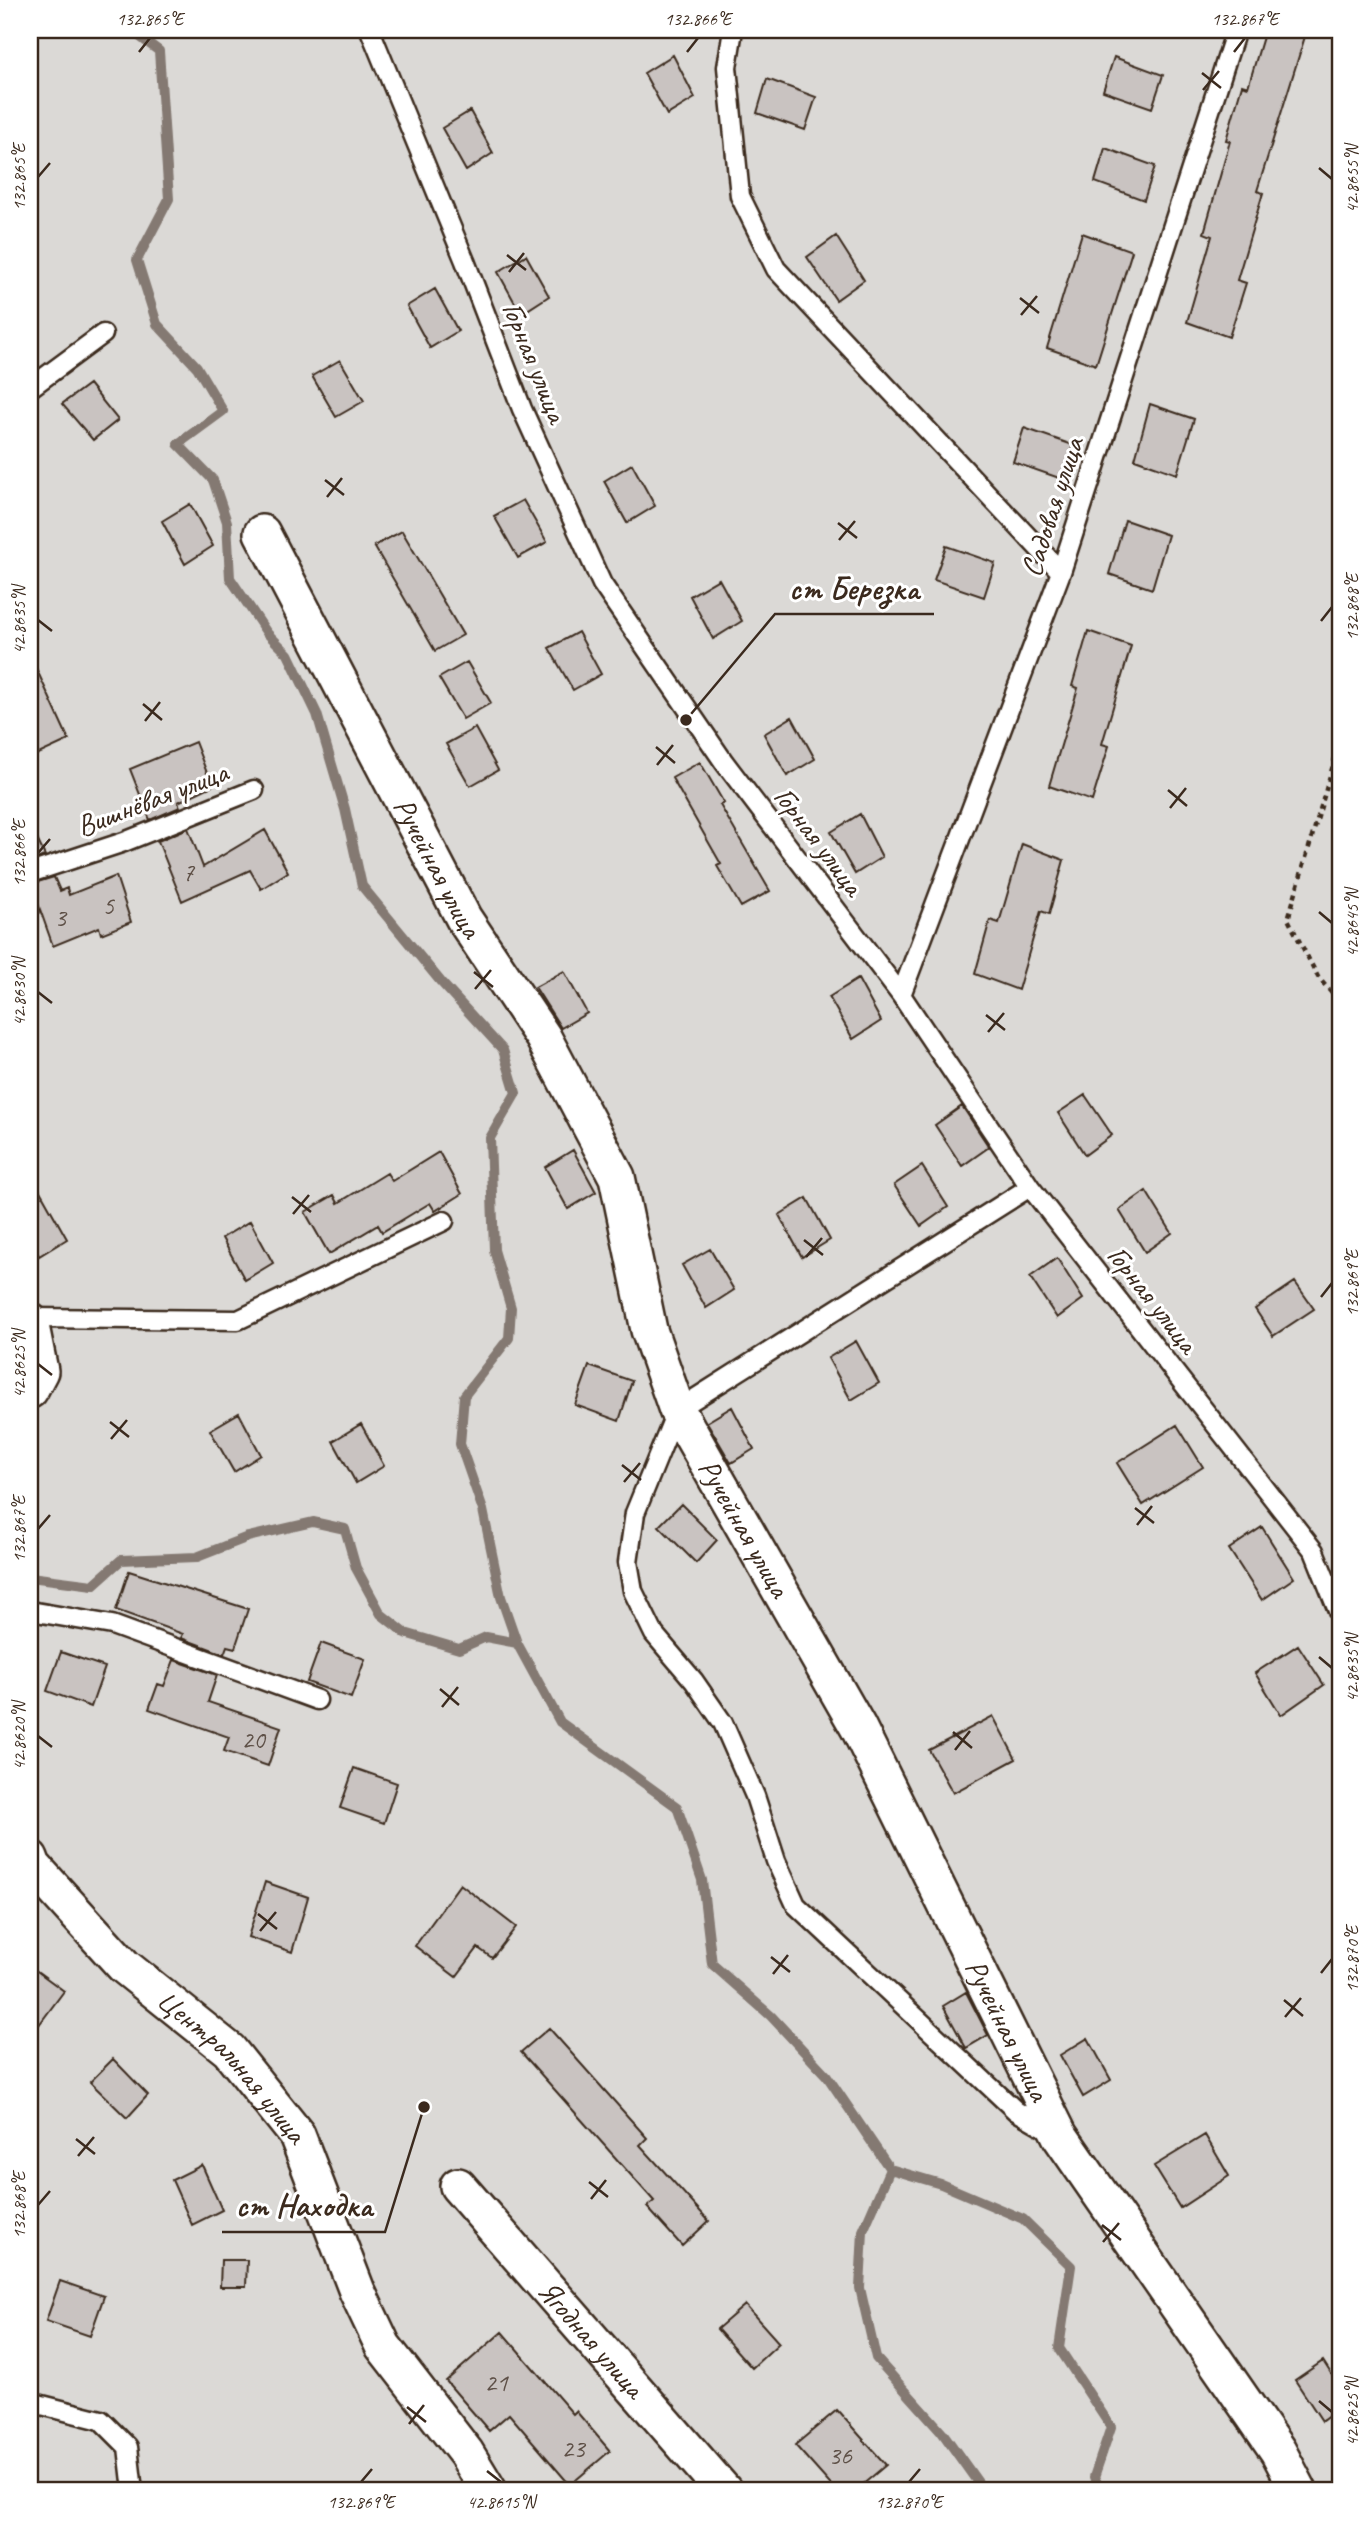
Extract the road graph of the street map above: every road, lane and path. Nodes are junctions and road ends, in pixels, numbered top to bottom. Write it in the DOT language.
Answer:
graph roads {
  1 [pos="370,30"];
  2 [pos="733,30"];
  3 [pos="1236,30"];
  4 [pos="103,334"];
  5 [pos="30,388"];
  6 [pos="262,533"];
  7 [pos="1061,572"];
  8 [pos="1341,738"];
  9 [pos="254,790"];
  10 [pos="30,873"];
  11 [pos="901,995"];
  12 [pos="1341,1003"];
  13 [pos="1030,1187"];
  14 [pos="444,1221"];
  15 [pos="30,1320"];
  16 [pos="30,1390"];
  17 [pos="677,1409"];
  18 [pos="30,1611"];
  19 [pos="1341,1618"];
  20 [pos="317,1700"];
  21 [pos="31,1863"];
  22 [pos="1060,2136"];
  23 [pos="458,2186"];
  24 [pos="30,2402"];
  25 [pos="133,2491"];
  26 [pos="489,2491"];
  27 [pos="724,2491"];
  28 [pos="1299,2491"];
  1 -- 11 [label="lane, Горная улица"];
  2 -- 7 [label="lane"];
  3 -- 7 [label="lane, Садовая улица"];
  4 -- 5 [label="lane"];
  6 -- 17 [label="street, Ручейная улица"];
  7 -- 11 [label="lane, Садовая улица"];
  8 -- 12 [label="path"];
  9 -- 10 [label="lane, Вишнёвая улица"];
  11 -- 13 [label="lane, Горная улица"];
  13 -- 17 [label="lane"];
  13 -- 19 [label="lane, Горная улица"];
  14 -- 15 [label="lane"];
  15 -- 16 [label="street"];
  17 -- 22 [label="street, Ручейная улица"];
  17 -- 22 [label="lane"];
  18 -- 20 [label="lane"];
  21 -- 26 [label="street, Центральная улица"];
  22 -- 28 [label="street, Ручейная улица"];
  23 -- 27 [label="street, Ягодная улица"];
  24 -- 25 [label="lane"];
}
